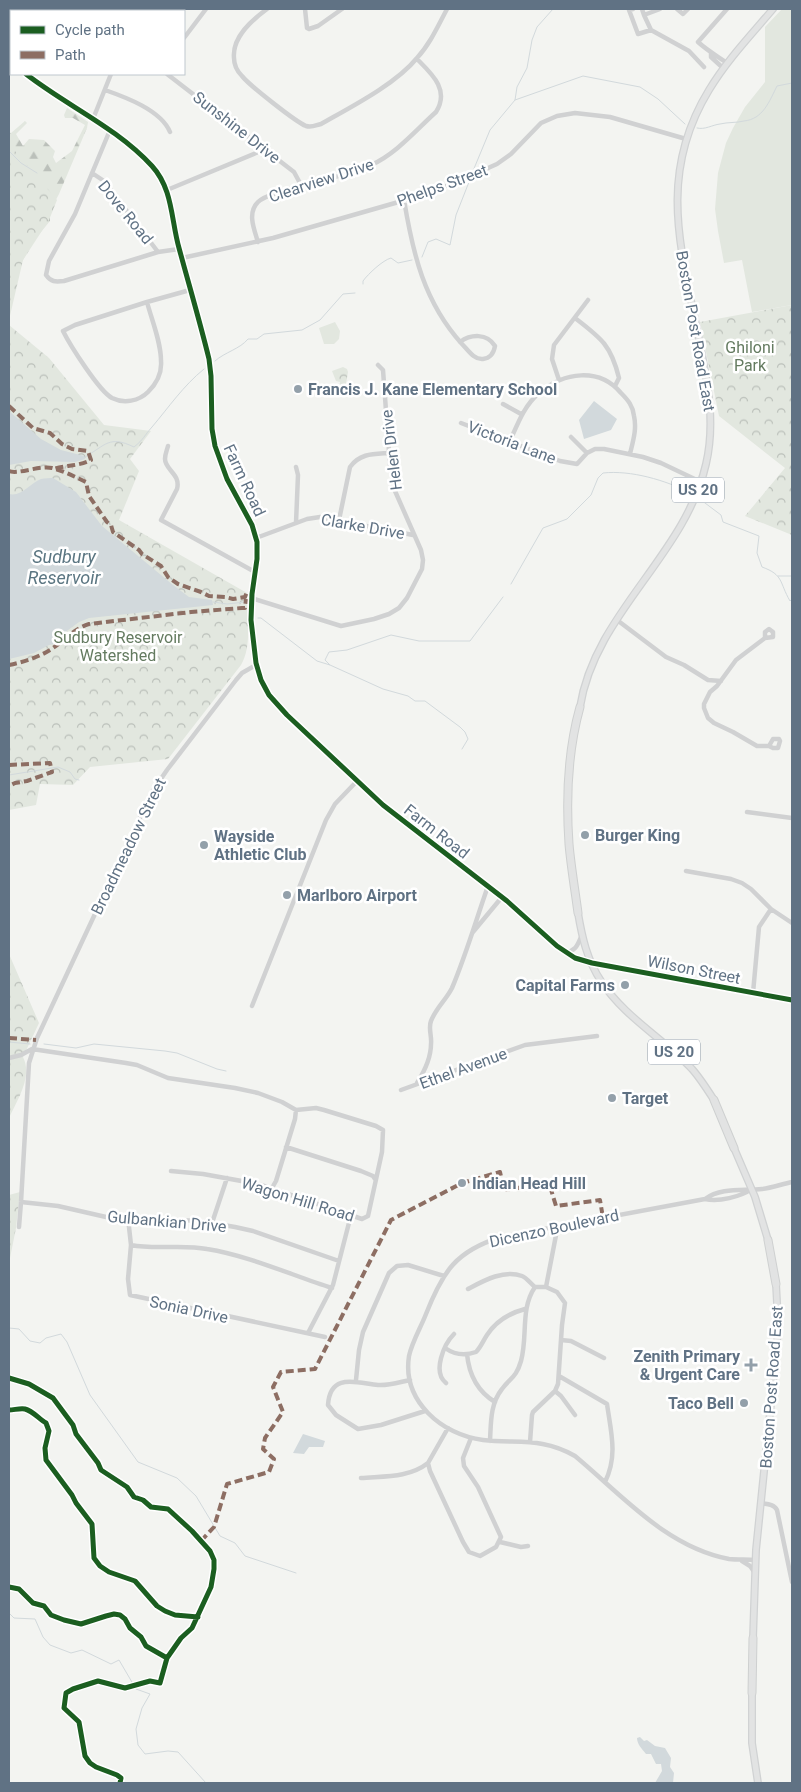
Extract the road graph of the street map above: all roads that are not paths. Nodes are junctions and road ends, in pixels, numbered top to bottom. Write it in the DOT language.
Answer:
graph roads {
  1 [pos="206,9"];
  2 [pos="268,9"];
  3 [pos="304,9"];
  4 [pos="342,9"];
  5 [pos="447,9"];
  6 [pos="632,9"];
  7 [pos="642,9"];
  8 [pos="660,9"];
  9 [pos="677,9"];
  10 [pos="688,9"];
  11 [pos="727,9"];
  12 [pos="773,9"];
  13 [pos="644,16"];
  14 [pos="651,30"];
  15 [pos="185,37"];
  16 [pos="698,42"];
  17 [pos="689,51"];
  18 [pos="417,59"];
  19 [pos="725,66"];
  20 [pos="704,67"];
  21 [pos="27,75"];
  22 [pos="111,75"];
  23 [pos="168,75"];
  24 [pos="105,90"];
  25 [pos="93,119"];
  26 [pos="110,130"];
  27 [pos="170,132"];
  28 [pos="686,139"];
  29 [pos="264,148"];
  30 [pos="92,173"];
  31 [pos="301,185"];
  32 [pos="167,190"];
  33 [pos="404,200"];
  34 [pos="258,242"];
  35 [pos="179,249"];
  36 [pos="158,252"];
  37 [pos="182,258"];
  38 [pos="190,290"];
  39 [pos="588,300"];
  40 [pos="147,302"];
  41 [pos="575,318"];
  42 [pos="460,342"];
  43 [pos="378,365"];
  44 [pos="559,380"];
  45 [pos="614,386"];
  46 [pos="503,404"];
  47 [pos="521,414"];
  48 [pos="461,423"];
  49 [pos="571,437"];
  50 [pos="510,441"];
  51 [pos="168,446"];
  52 [pos="389,453"];
  53 [pos="587,453"];
  54 [pos="630,454"];
  55 [pos="296,467"];
  56 [pos="701,482"];
  57 [pos="339,520"];
  58 [pos="296,523"];
  59 [pos="413,535"];
  60 [pos="256,538"];
  61 [pos="255,572"];
  62 [pos="251,598"];
  63 [pos="617,620"];
  64 [pos="765,638"];
  65 [pos="256,665"];
  66 [pos="708,680"];
  67 [pos="721,682"];
  68 [pos="710,692"];
  69 [pos="580,707"];
  70 [pos="770,746"];
  71 [pos="357,781"];
  72 [pos="747,812"];
  73 [pos="792,818"];
  74 [pos="686,871"];
  75 [pos="488,886"];
  76 [pos="502,897"];
  77 [pos="771,909"];
  78 [pos="578,913"];
  79 [pos="792,923"];
  80 [pos="471,935"];
  81 [pos="582,935"];
  82 [pos="566,952"];
  83 [pos="592,963"];
  84 [pos="753,993"];
  85 [pos="792,1000"];
  86 [pos="252,1006"];
  87 [pos="597,1036"];
  88 [pos="32,1050"];
  89 [pos="9,1058"];
  90 [pos="417,1083"];
  91 [pos="401,1090"];
  92 [pos="714,1100"];
  93 [pos="296,1110"];
  94 [pos="286,1147"];
  95 [pos="734,1148"];
  96 [pos="171,1171"];
  97 [pos="227,1178"];
  98 [pos="375,1179"];
  99 [pos="792,1182"];
  100 [pos="272,1188"];
  101 [pos="752,1189"];
  102 [pos="22,1202"];
  103 [pos="350,1215"];
  104 [pos="128,1218"];
  105 [pos="212,1223"];
  106 [pos="563,1226"];
  107 [pos="18,1227"];
  108 [pos="768,1240"];
  109 [pos="131,1245"];
  110 [pos="339,1261"];
  111 [pos="444,1276"];
  112 [pos="776,1284"];
  113 [pos="534,1287"];
  114 [pos="546,1287"];
  115 [pos="332,1288"];
  116 [pos="468,1290"];
  117 [pos="526,1309"];
  118 [pos="308,1333"];
  119 [pos="454,1334"];
  120 [pos="325,1337"];
  121 [pos="561,1340"];
  122 [pos="445,1348"];
  123 [pos="467,1354"];
  124 [pos="604,1358"];
  125 [pos="559,1376"];
  126 [pos="356,1380"];
  127 [pos="410,1380"];
  128 [pos="446,1383"];
  129 [pos="555,1391"];
  130 [pos="495,1402"];
  131 [pos="425,1411"];
  132 [pos="575,1415"];
  133 [pos="448,1428"];
  134 [pos="470,1438"];
  135 [pos="490,1441"];
  136 [pos="530,1442"];
  137 [pos="428,1463"];
  138 [pos="361,1478"];
  139 [pos="605,1482"];
  140 [pos="761,1503"];
  141 [pos="500,1542"];
  142 [pos="528,1546"];
  143 [pos="756,1560"];
  144 [pos="742,1561"];
  145 [pos="755,1573"];
  146 [pos="792,1582"];
  147 [pos="753,1638"];
  148 [pos="752,1693"];
  149 [pos="758,1783"];
  1 -- 15 [label="street"];
  2 -- 18 [label="street"];
  3 -- 4 [label="street"];
  5 -- 18 [label="street"];
  6 -- 14 [label="street"];
  7 -- 13 [label="street"];
  8 -- 13 [label="street"];
  9 -- 10 [label="street"];
  11 -- 16 [label="street"];
  12 -- 19 [label="main road, Boston Post Road East / US 20"];
  13 -- 14 [label="street"];
  14 -- 17 [label="street"];
  16 -- 17 [label="street"];
  16 -- 19 [label="street"];
  17 -- 20 [label="street"];
  18 -- 31 [label="street, Clearview Drive"];
  19 -- 28 [label="main road, Boston Post Road East / US 20"];
  21 -- 25 [label="street, Farm Road"];
  22 -- 24 [label="street"];
  23 -- 29 [label="street, Sunshine Drive"];
  24 -- 25 [label="street"];
  24 -- 27 [label="street"];
  25 -- 26 [label="street, Farm Road"];
  26 -- 30 [label="street"];
  26 -- 32 [label="street, Farm Road"];
  28 -- 33 [label="street, Phelps Street"];
  28 -- 56 [label="main road, Boston Post Road East / US 20"];
  29 -- 31 [label="street, Sunshine Drive"];
  29 -- 32 [label="street"];
  30 -- 36 [label="street, Dove Road"];
  30 -- 36 [label="street"];
  31 -- 34 [label="street, Clearview Drive"];
  32 -- 35 [label="street, Farm Road"];
  33 -- 34 [label="street, Phelps Street"];
  33 -- 42 [label="street"];
  34 -- 37 [label="street, Phelps Street"];
  35 -- 36 [label="street"];
  35 -- 37 [label="street, Farm Road"];
  37 -- 38 [label="street, Farm Road"];
  38 -- 40 [label="street"];
  38 -- 60 [label="street, Farm Road"];
  39 -- 41 [label="street"];
  40 -- 40 [label="street"];
  41 -- 44 [label="street"];
  41 -- 45 [label="street"];
  42 -- 42 [label="street"];
  43 -- 52 [label="street, Helen Drive"];
  44 -- 45 [label="street"];
  44 -- 47 [label="street"];
  45 -- 54 [label="street"];
  46 -- 47 [label="street"];
  47 -- 50 [label="street"];
  48 -- 50 [label="street, Victoria Lane"];
  49 -- 53 [label="street"];
  50 -- 53 [label="street, Victoria Lane"];
  51 -- 61 [label="street"];
  52 -- 57 [label="street"];
  52 -- 59 [label="street, Helen Drive"];
  53 -- 54 [label="street, Victoria Lane"];
  54 -- 56 [label="street, Victoria Lane"];
  55 -- 58 [label="street"];
  56 -- 63 [label="main road, Boston Post Road East / US 20"];
  57 -- 58 [label="street, Clarke Drive"];
  57 -- 59 [label="street, Clarke Drive"];
  58 -- 60 [label="street, Clarke Drive"];
  59 -- 62 [label="street, Helen Drive"];
  60 -- 61 [label="street, Farm Road"];
  61 -- 62 [label="street, Farm Road"];
  62 -- 65 [label="street, Farm Road"];
  63 -- 66 [label="street"];
  63 -- 69 [label="main road, Boston Post Road East / US 20"];
  64 -- 67 [label="street"];
  65 -- 71 [label="street, Farm Road"];
  65 -- 88 [label="street, Broadmeadow Street"];
  66 -- 67 [label="street"];
  66 -- 68 [label="street"];
  67 -- 68 [label="street"];
  68 -- 70 [label="street"];
  69 -- 78 [label="highway, Boston Post Road East / US 20"];
  71 -- 75 [label="street, Farm Road"];
  71 -- 86 [label="street"];
  72 -- 73 [label="street"];
  74 -- 77 [label="street"];
  75 -- 76 [label="street, Farm Road"];
  75 -- 80 [label="street"];
  76 -- 80 [label="street"];
  76 -- 82 [label="street, Farm Road"];
  77 -- 79 [label="street"];
  77 -- 84 [label="street"];
  78 -- 81 [label="main road, Boston Post Road East / US 20"];
  80 -- 90 [label="street"];
  81 -- 82 [label="street"];
  81 -- 83 [label="main road, Boston Post Road East / US 20"];
  82 -- 83 [label="street, Farm Road"];
  83 -- 84 [label="street, Wilson Street"];
  83 -- 92 [label="main road, Boston Post Road East / US 20"];
  84 -- 85 [label="street, Wilson Street"];
  87 -- 90 [label="street, Ethel Avenue"];
  88 -- 89 [label="street"];
  88 -- 93 [label="street"];
  88 -- 102 [label="street, Broadmeadow Street"];
  90 -- 91 [label="street, Ethel Avenue"];
  92 -- 95 [label="highway, Boston Post Road East / US 20"];
  93 -- 94 [label="street"];
  93 -- 98 [label="street, Wagon Hill Road"];
  94 -- 98 [label="street"];
  94 -- 100 [label="street"];
  95 -- 101 [label="main road, Boston Post Road East / US 20"];
  96 -- 97 [label="street, Wagon Hill Road"];
  97 -- 100 [label="street, Wagon Hill Road"];
  97 -- 105 [label="street"];
  98 -- 103 [label="street, Wagon Hill Road"];
  99 -- 101 [label="street, Dicenzo Boulevard"];
  100 -- 103 [label="street, Wagon Hill Road"];
  101 -- 106 [label="street, Dicenzo Boulevard"];
  101 -- 108 [label="main road, Boston Post Road East / US 20"];
  102 -- 104 [label="street, Gulbankian Drive"];
  102 -- 107 [label="street, Broadmeadow Street"];
  103 -- 110 [label="street"];
  104 -- 105 [label="street, Gulbankian Drive"];
  104 -- 109 [label="street, Sonia Drive"];
  105 -- 110 [label="street, Gulbankian Drive"];
  106 -- 111 [label="street, Dicenzo Boulevard"];
  106 -- 114 [label="street"];
  108 -- 112 [label="highway, Boston Post Road East / US 20"];
  109 -- 115 [label="street"];
  109 -- 118 [label="street, Sonia Drive"];
  110 -- 115 [label="street"];
  111 -- 126 [label="street"];
  111 -- 127 [label="street, Dicenzo Boulevard"];
  112 -- 140 [label="main road, Boston Post Road East / US 20"];
  113 -- 114 [label="street"];
  113 -- 116 [label="street"];
  113 -- 117 [label="street"];
  114 -- 121 [label="street"];
  115 -- 118 [label="street"];
  117 -- 123 [label="street"];
  117 -- 130 [label="street"];
  118 -- 120 [label="street, Sonia Drive"];
  119 -- 122 [label="street"];
  121 -- 124 [label="street"];
  121 -- 125 [label="street"];
  122 -- 123 [label="street"];
  122 -- 128 [label="street"];
  123 -- 130 [label="street"];
  125 -- 129 [label="street"];
  125 -- 139 [label="street"];
  126 -- 127 [label="street"];
  126 -- 131 [label="street"];
  127 -- 131 [label="street, Dicenzo Boulevard"];
  129 -- 132 [label="street"];
  129 -- 136 [label="street"];
  130 -- 135 [label="street"];
  131 -- 133 [label="street, Dicenzo Boulevard"];
  133 -- 134 [label="street, Dicenzo Boulevard"];
  133 -- 137 [label="street"];
  134 -- 135 [label="street, Dicenzo Boulevard"];
  134 -- 141 [label="street"];
  135 -- 136 [label="street, Dicenzo Boulevard"];
  136 -- 139 [label="street, Dicenzo Boulevard"];
  137 -- 138 [label="street"];
  137 -- 141 [label="street"];
  139 -- 144 [label="street, Dicenzo Boulevard"];
  140 -- 143 [label="main road, Boston Post Road East / US 20"];
  140 -- 146 [label="street"];
  141 -- 142 [label="street"];
  143 -- 144 [label="street, Dicenzo Boulevard"];
  143 -- 145 [label="main road, Boston Post Road East / US 20"];
  144 -- 145 [label="street"];
  145 -- 147 [label="main road, Boston Post Road East / US 20"];
  147 -- 148 [label="highway, Boston Post Road East / US 20"];
  148 -- 149 [label="main road, Boston Post Road East / US 20"];
}
